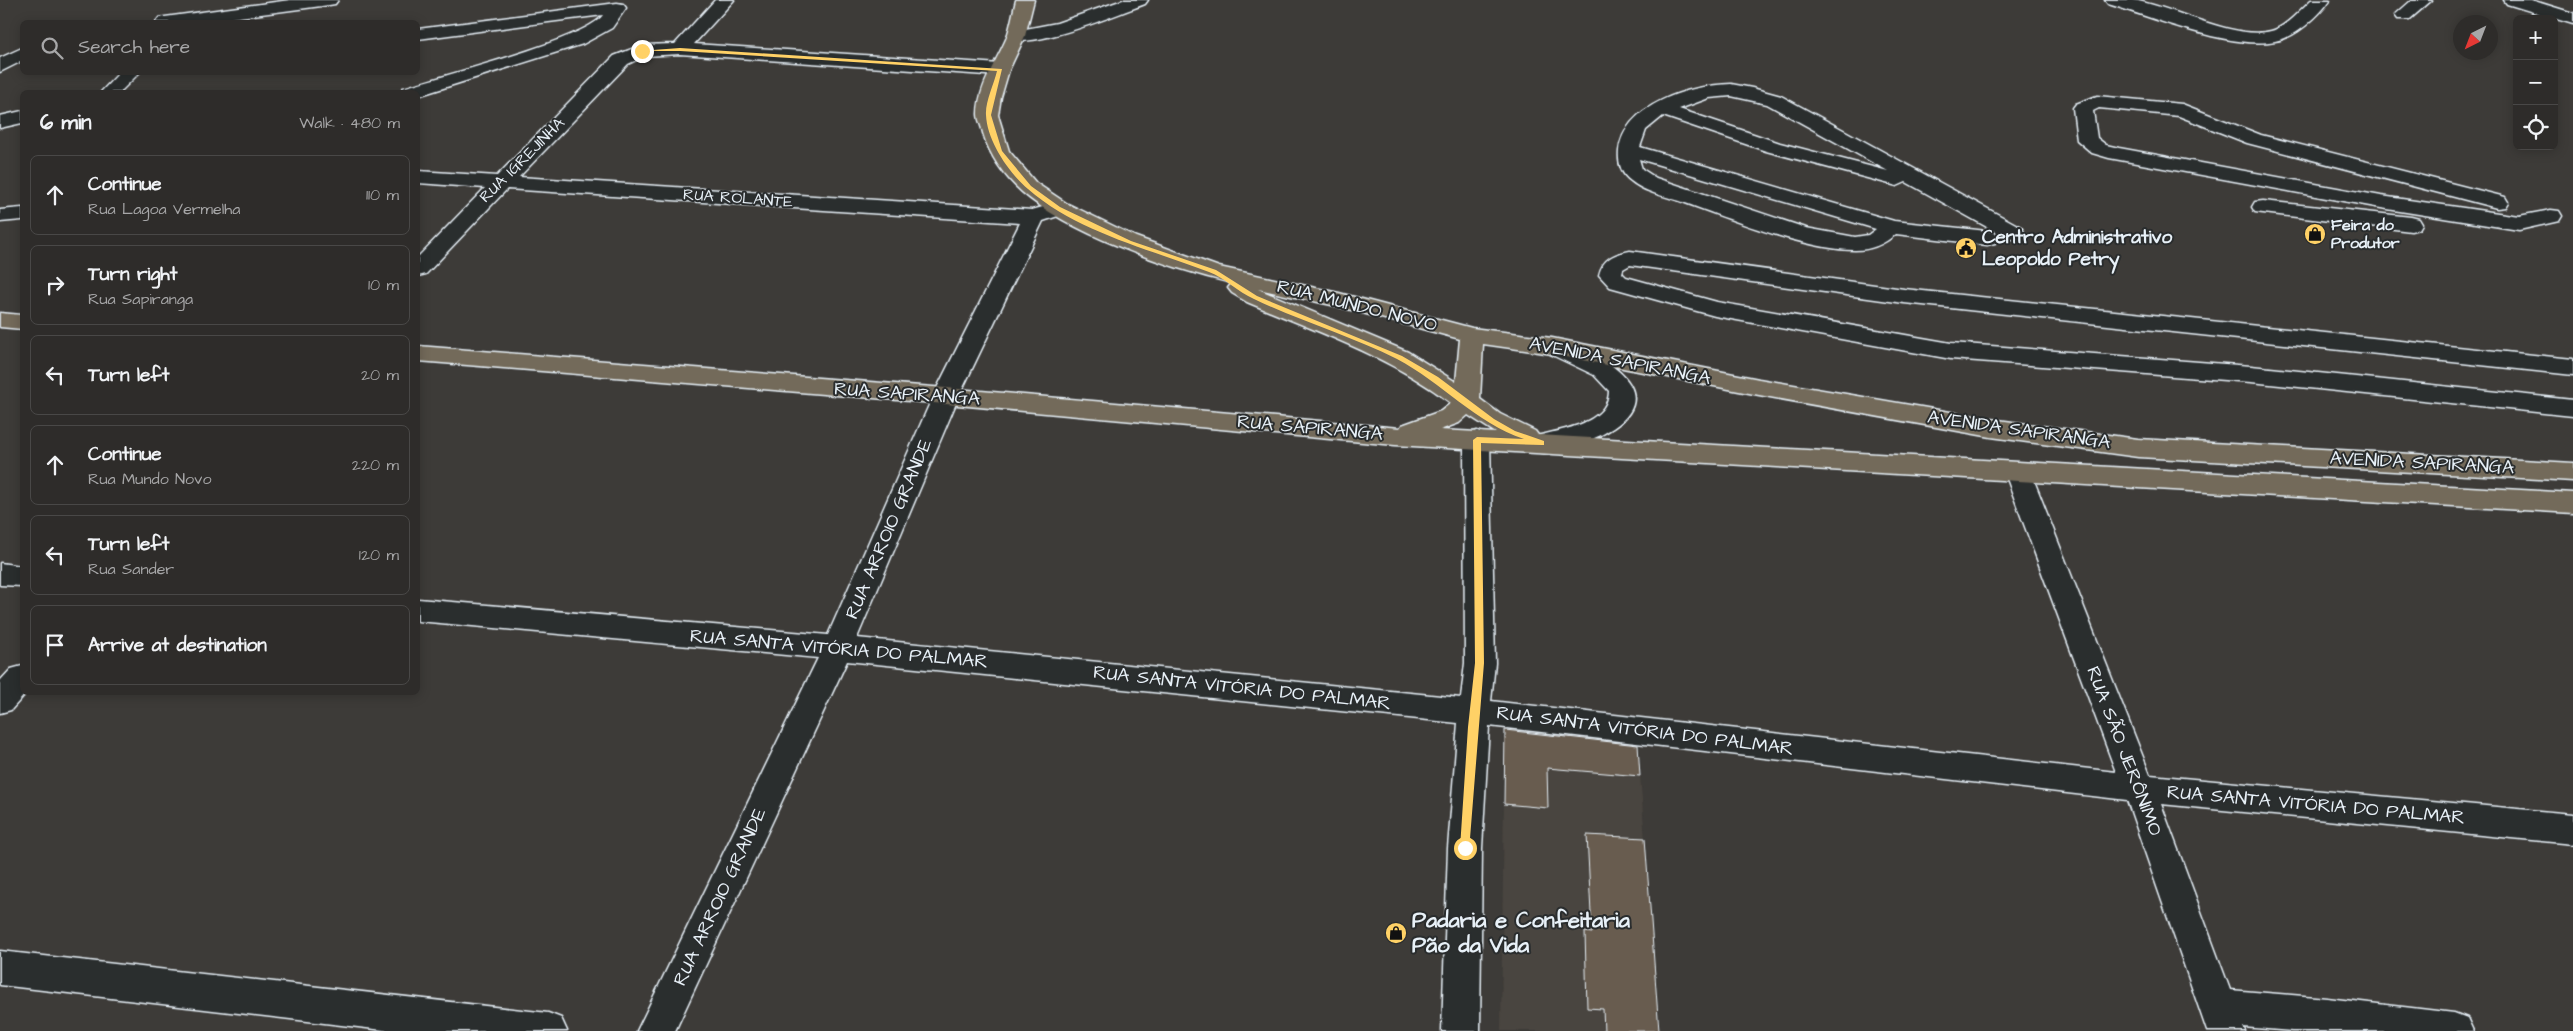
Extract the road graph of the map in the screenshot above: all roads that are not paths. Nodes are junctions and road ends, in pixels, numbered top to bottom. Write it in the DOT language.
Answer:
graph roads {
  1 [pos="725,0"];
  2 [pos="1025,0"];
  3 [pos="1139,0"];
  4 [pos="2114,0"];
  5 [pos="2321,0"];
  6 [pos="2423,0"];
  7 [pos="2513,0"];
  8 [pos="613,4"];
  9 [pos="322,6"];
  10 [pos="2229,15"];
  11 [pos="2404,15"];
  12 [pos="2573,19"];
  13 [pos="185,20"];
  14 [pos="2284,31"];
  15 [pos="420,34"];
  16 [pos="1016,36"];
  17 [pos="680,49"];
  18 [pos="20,55"];
  19 [pos="0,66"];
  20 [pos="1000,70"];
  21 [pos="128,75"];
  22 [pos="112,90"];
  23 [pos="416,90"];
  24 [pos="1661,109"];
  25 [pos="20,117"];
  26 [pos="0,122"];
  27 [pos="2254,139"];
  28 [pos="1629,150"];
  29 [pos="420,177"];
  30 [pos="2262,180"];
  31 [pos="499,183"];
  32 [pos="1937,190"];
  33 [pos="2497,202"];
  34 [pos="2262,207"];
  35 [pos="1046,212"];
  36 [pos="20,214"];
  37 [pos="0,216"];
  38 [pos="2552,216"];
  39 [pos="2519,223"];
  40 [pos="1892,227"];
  41 [pos="2013,232"];
  42 [pos="1987,238"];
  43 [pos="420,267"];
  44 [pos="1214,272"];
  45 [pos="0,320"];
  46 [pos="20,322"];
  47 [pos="1472,335"];
  48 [pos="1552,346"];
  49 [pos="420,354"];
  50 [pos="2573,367"];
  51 [pos="946,396"];
  52 [pos="1467,403"];
  53 [pos="2573,408"];
  54 [pos="1395,436"];
  55 [pos="1477,440"];
  56 [pos="1542,443"];
  57 [pos="2573,472"];
  58 [pos="2018,473"];
  59 [pos="2573,503"];
  60 [pos="0,574"];
  61 [pos="20,576"];
  62 [pos="420,610"];
  63 [pos="838,648"];
  64 [pos="20,680"];
  65 [pos="0,701"];
  66 [pos="1476,712"];
  67 [pos="2139,788"];
  68 [pos="2573,829"];
  69 [pos="0,968"];
  70 [pos="2222,1019"];
  71 [pos="548,1031"];
  72 [pos="656,1031"];
  73 [pos="1461,1031"];
  74 [pos="2454,1031"];
  1 -- 17 [label="street"];
  2 -- 16 [label="main road, RUA MUNDO NOVO"];
  3 -- 16 [label="street"];
  4 -- 14 [label="street"];
  5 -- 14 [label="street"];
  6 -- 11 [label="street"];
  7 -- 12 [label="street"];
  8 -- 15 [label="street"];
  8 -- 23 [label="street"];
  9 -- 13 [label="street"];
  10 -- 14 [label="street"];
  16 -- 20 [label="main road, RUA MUNDO NOVO"];
  17 -- 20 [label="street"];
  17 -- 31 [label="street, RUA IGREJINHA"];
  18 -- 19 [label="street"];
  20 -- 35 [label="main road, RUA MUNDO NOVO"];
  21 -- 22 [label="street"];
  24 -- 28 [label="street"];
  24 -- 32 [label="street"];
  24 -- 32 [label="street"];
  25 -- 26 [label="street"];
  27 -- 30 [label="street"];
  27 -- 30 [label="street"];
  27 -- 33 [label="street"];
  28 -- 40 [label="street"];
  28 -- 40 [label="street"];
  29 -- 31 [label="street, RUA ROLANTE"];
  30 -- 39 [label="street"];
  31 -- 35 [label="street, RUA ROLANTE"];
  31 -- 43 [label="street, RUA IGREJINHA"];
  32 -- 41 [label="street"];
  34 -- 39 [label="street"];
  35 -- 44 [label="main road, RUA MUNDO NOVO"];
  35 -- 51 [label="street, RUA ARROIO GRANDE"];
  36 -- 37 [label="street"];
  38 -- 39 [label="street"];
  40 -- 42 [label="street"];
  44 -- 47 [label="main road, RUA MUNDO NOVO"];
  44 -- 52 [label="main road, RUA MUNDO NOVO"];
  45 -- 46 [label="main road"];
  47 -- 48 [label="main road, AVENIDA SAPIRANGA"];
  47 -- 52 [label="main road"];
  48 -- 56 [label="street"];
  48 -- 57 [label="main road, AVENIDA SAPIRANGA"];
  49 -- 51 [label="main road, RUA SAPIRANGA"];
  50 -- 53 [label="street"];
  51 -- 54 [label="main road, RUA SAPIRANGA"];
  51 -- 63 [label="street, RUA ARROIO GRANDE"];
  52 -- 54 [label="main road, RUA SAPIRANGA"];
  52 -- 56 [label="main road, RUA MUNDO NOVO"];
  54 -- 55 [label="main road, RUA SAPIRANGA"];
  55 -- 56 [label="main road, RUA SAPIRANGA"];
  55 -- 66 [label="street"];
  56 -- 58 [label="main road, AVENIDA SAPIRANGA"];
  58 -- 59 [label="main road, AVENIDA SAPIRANGA"];
  58 -- 67 [label="street, RUA SÃO JERÔNIMO"];
  60 -- 61 [label="street"];
  62 -- 63 [label="street, RUA SANTA VITÓRIA DO PALMAR"];
  63 -- 66 [label="street, RUA SANTA VITÓRIA DO PALMAR"];
  63 -- 72 [label="street, RUA ARROIO GRANDE"];
  64 -- 65 [label="street"];
  66 -- 67 [label="street, RUA SANTA VITÓRIA DO PALMAR"];
  66 -- 73 [label="street"];
  67 -- 68 [label="street, RUA SANTA VITÓRIA DO PALMAR"];
  67 -- 70 [label="street, RUA SÃO JERÔNIMO"];
  69 -- 71 [label="street"];
  70 -- 74 [label="street"];
}
